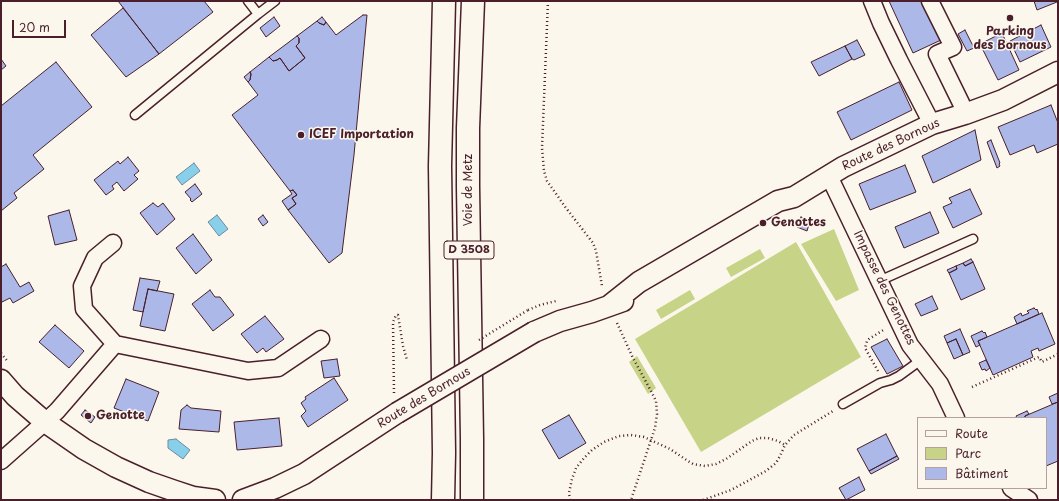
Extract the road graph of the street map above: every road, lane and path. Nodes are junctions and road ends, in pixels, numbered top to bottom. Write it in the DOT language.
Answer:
graph roads {
  1 [pos="248,1"];
  2 [pos="275,1"];
  3 [pos="444,1"];
  4 [pos="473,1"];
  5 [pos="548,1"];
  6 [pos="872,1"];
  7 [pos="930,1"];
  8 [pos="258,14"];
  9 [pos="1058,72"];
  10 [pos="966,114"];
  11 [pos="135,115"];
  12 [pos="932,124"];
  13 [pos="829,176"];
  14 [pos="973,239"];
  15 [pos="113,243"];
  16 [pos="879,281"];
  17 [pos="613,312"];
  18 [pos="885,328"];
  19 [pos="321,340"];
  20 [pos="115,344"];
  21 [pos="1,353"];
  22 [pos="1058,354"];
  23 [pos="407,360"];
  24 [pos="921,360"];
  25 [pos="6,372"];
  26 [pos="884,382"];
  27 [pos="972,387"];
  28 [pos="395,392"];
  29 [pos="844,404"];
  30 [pos="956,417"];
  31 [pos="45,422"];
  32 [pos="652,440"];
  33 [pos="785,445"];
  34 [pos="1,461"];
  35 [pos="1012,489"];
  36 [pos="215,500"];
  37 [pos="243,500"];
  38 [pos="443,500"];
  39 [pos="472,500"];
  40 [pos="570,500"];
  41 [pos="631,500"];
  42 [pos="703,500"];
  43 [pos="1029,500"];
  1 -- 8 [label="lane"];
  2 -- 8 [label="lane"];
  3 -- 38 [label="highway, D 3508"];
  4 -- 39 [label="highway, Voie de Metz / D 3508"];
  5 -- 17 [label="path"];
  6 -- 12 [label="street"];
  7 -- 10 [label="street"];
  8 -- 11 [label="lane"];
  9 -- 10 [label="street, Route des Bornous"];
  10 -- 12 [label="street, Route des Bornous"];
  12 -- 13 [label="street, Route des Bornous"];
  13 -- 16 [label="street, Impasse des Genottes"];
  13 -- 17 [label="street, Route des Bornous"];
  14 -- 16 [label="lane"];
  15 -- 20 [label="street"];
  16 -- 24 [label="street, Impasse des Genottes"];
  17 -- 32 [label="path"];
  17 -- 37 [label="street, Route des Bornous, bridge"];
  18 -- 26 [label="path"];
  19 -- 20 [label="street"];
  20 -- 31 [label="street"];
  21 -- 25 [label="path"];
  22 -- 27 [label="path"];
  23 -- 28 [label="path"];
  24 -- 26 [label="lane"];
  24 -- 30 [label="street, Impasse des Genottes"];
  25 -- 31 [label="street"];
  26 -- 29 [label="lane"];
  29 -- 33 [label="path"];
  31 -- 34 [label="street"];
  31 -- 36 [label="street"];
  32 -- 33 [label="path"];
  32 -- 40 [label="path"];
  32 -- 41 [label="path"];
  33 -- 42 [label="path"];
  35 -- 43 [label="street"];
}
